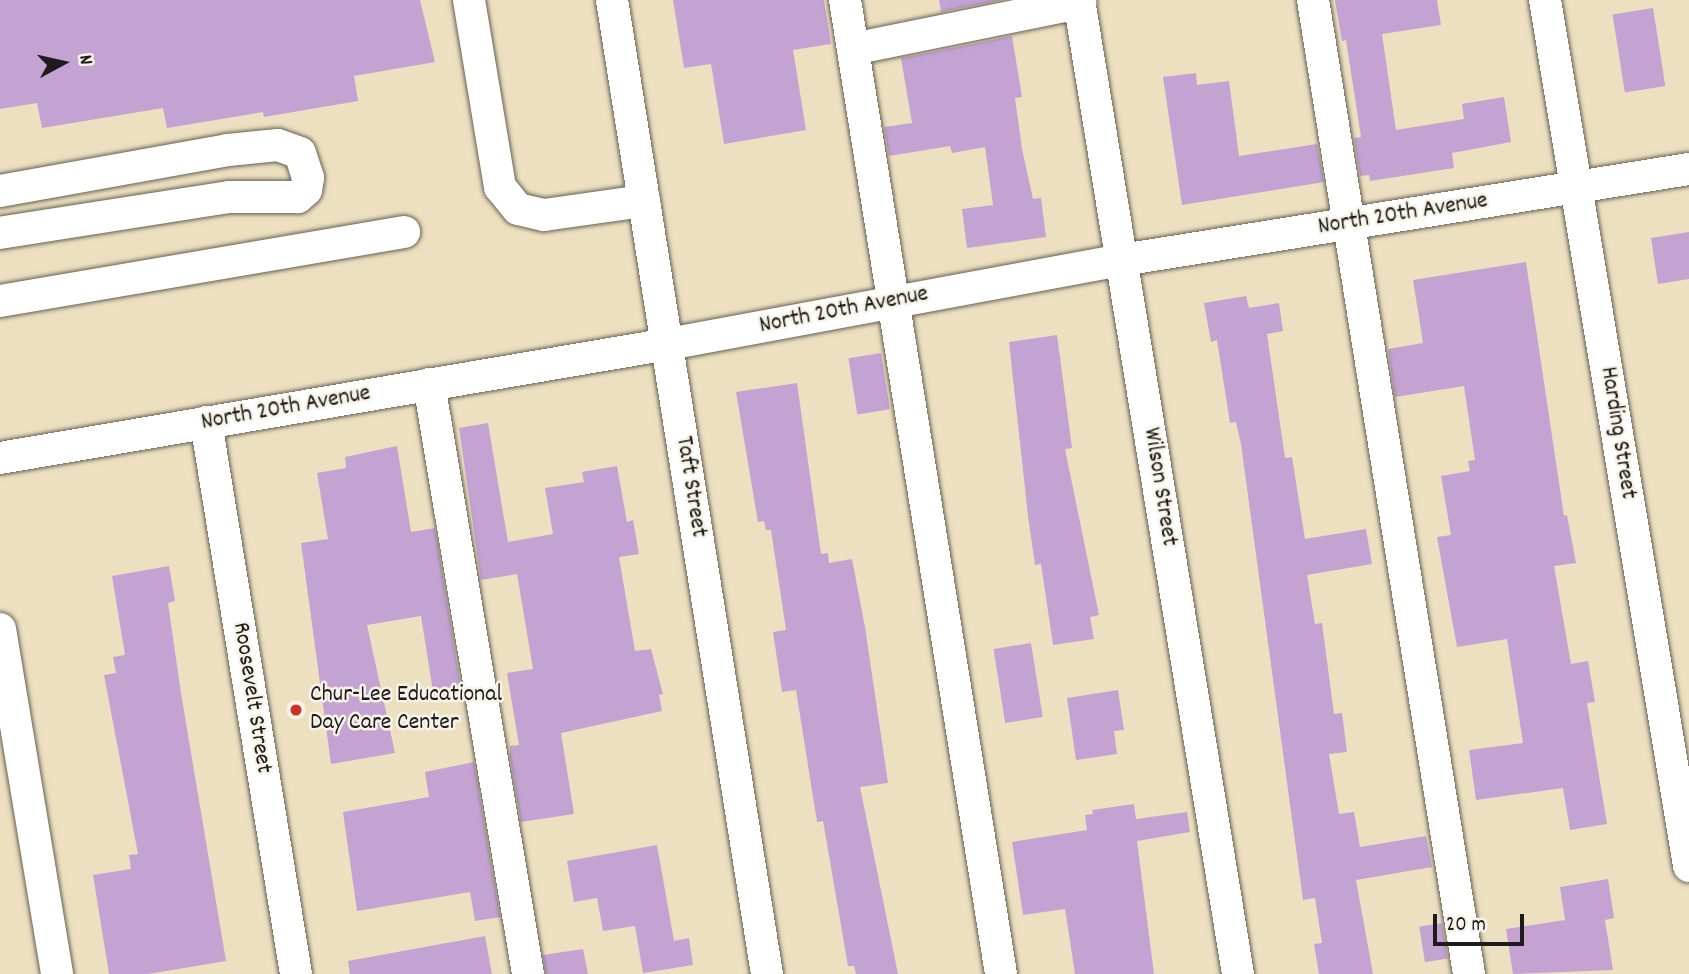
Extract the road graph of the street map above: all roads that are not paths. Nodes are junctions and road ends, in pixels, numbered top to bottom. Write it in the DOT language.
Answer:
graph roads {
  1 [pos="469,0"];
  2 [pos="612,0"];
  3 [pos="845,0"];
  4 [pos="1313,0"];
  5 [pos="1545,0"];
  6 [pos="1080,2"];
  7 [pos="853,49"];
  8 [pos="1689,169"];
  9 [pos="1576,187"];
  10 [pos="0,191"];
  11 [pos="644,201"];
  12 [pos="1348,224"];
  13 [pos="404,232"];
  14 [pos="0,233"];
  15 [pos="1122,260"];
  16 [pos="0,301"];
  17 [pos="892,302"];
  18 [pos="668,344"];
  19 [pos="429,384"];
  20 [pos="206,422"];
  21 [pos="0,458"];
  22 [pos="0,629"];
  23 [pos="1689,866"];
  24 [pos="57,974"];
  25 [pos="296,974"];
  26 [pos="528,974"];
  27 [pos="767,974"];
  28 [pos="1001,974"];
  29 [pos="1238,974"];
  30 [pos="1469,974"];
  1 -- 11 [label="street"];
  2 -- 11 [label="street, Taft Street"];
  3 -- 7 [label="street"];
  4 -- 12 [label="street"];
  5 -- 9 [label="street, Harding Street"];
  6 -- 7 [label="street"];
  6 -- 15 [label="street, Wilson Street"];
  7 -- 17 [label="street"];
  8 -- 9 [label="street, North 20th Avenue"];
  9 -- 12 [label="street, North 20th Avenue"];
  9 -- 23 [label="street, Harding Street"];
  10 -- 14 [label="street"];
  11 -- 18 [label="street, Taft Street"];
  12 -- 15 [label="street, North 20th Avenue"];
  12 -- 30 [label="street"];
  13 -- 16 [label="street"];
  15 -- 17 [label="street, North 20th Avenue"];
  15 -- 29 [label="street, Wilson Street"];
  17 -- 18 [label="street, North 20th Avenue"];
  17 -- 28 [label="street"];
  18 -- 19 [label="street, North 20th Avenue"];
  18 -- 27 [label="street, Taft Street"];
  19 -- 20 [label="street, North 20th Avenue"];
  19 -- 26 [label="street"];
  20 -- 21 [label="street, North 20th Avenue"];
  20 -- 25 [label="street, Roosevelt Street"];
  22 -- 24 [label="street"];
}
